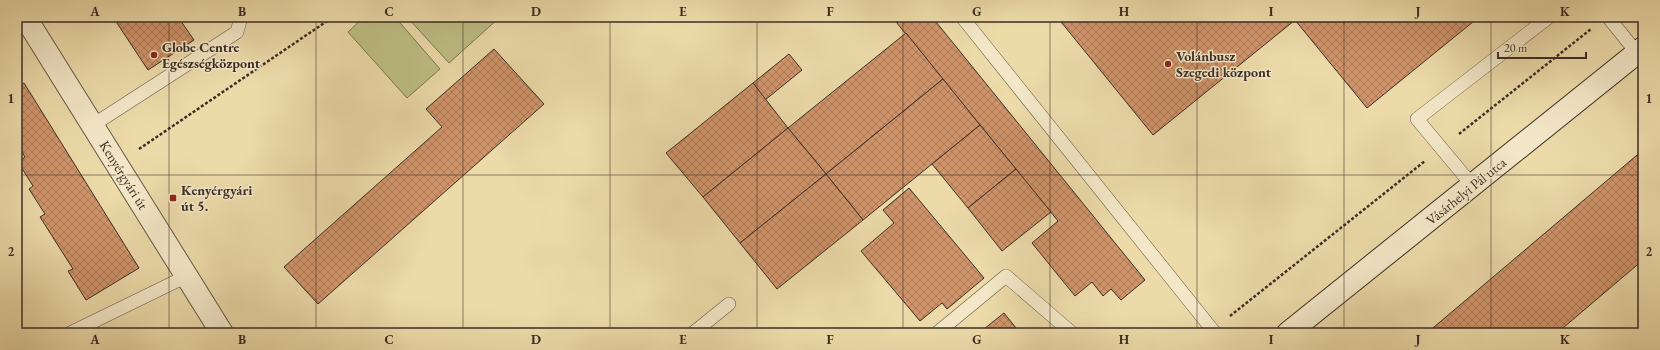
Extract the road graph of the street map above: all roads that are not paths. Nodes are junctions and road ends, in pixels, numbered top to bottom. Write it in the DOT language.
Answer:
graph roads {
  1 [pos="25,17"];
  2 [pos="241,17"];
  3 [pos="962,17"];
  4 [pos="1549,17"];
  5 [pos="1608,17"];
  6 [pos="1640,51"];
  7 [pos="93,125"];
  8 [pos="1472,186"];
  9 [pos="187,276"];
  10 [pos="729,304"];
  11 [pos="1214,332"];
  12 [pos="70,333"];
  13 [pos="222,333"];
  14 [pos="693,333"];
  15 [pos="937,333"];
  16 [pos="1072,333"];
  17 [pos="1288,333"];
  1 -- 7 [label="main road, Kenyérgyári út"];
  2 -- 7 [label="lane"];
  3 -- 11 [label="lane"];
  4 -- 8 [label="lane"];
  5 -- 6 [label="lane"];
  6 -- 8 [label="main road, Vásárhelyi Pál utca"];
  7 -- 9 [label="main road, Kenyérgyári út"];
  8 -- 17 [label="main road, Vásárhelyi Pál utca"];
  9 -- 12 [label="lane"];
  9 -- 13 [label="main road, Kenyérgyári út"];
  10 -- 14 [label="lane"];
  15 -- 16 [label="lane"];
}
